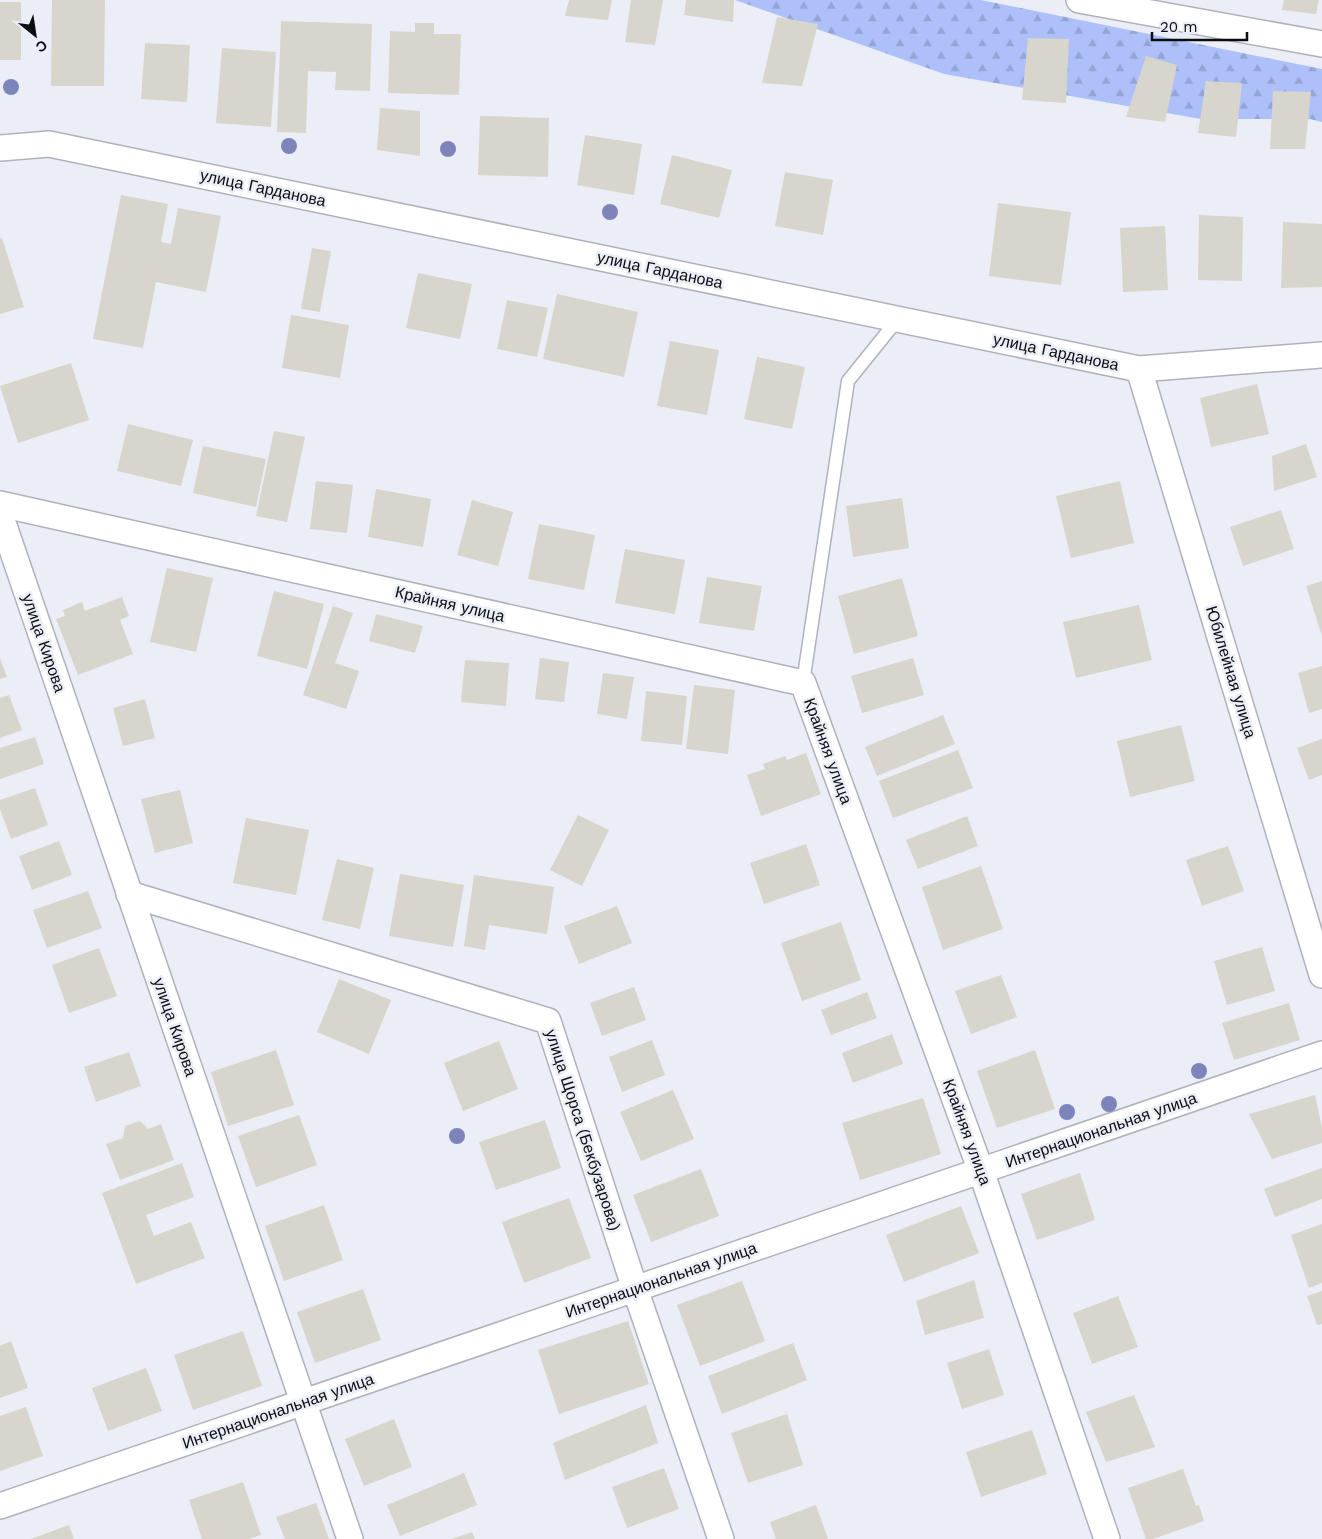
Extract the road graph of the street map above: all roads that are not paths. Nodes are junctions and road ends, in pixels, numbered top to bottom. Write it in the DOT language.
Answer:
graph roads {
  1 [pos="1079,0"];
  2 [pos="1322,44"];
  3 [pos="0,148"];
  4 [pos="898,319"];
  5 [pos="1322,355"];
  6 [pos="1139,368"];
  7 [pos="0,504"];
  8 [pos="0,514"];
  9 [pos="804,683"];
  10 [pos="129,894"];
  11 [pos="1322,975"];
  12 [pos="1322,1054"];
  13 [pos="982,1171"];
  14 [pos="635,1289"];
  15 [pos="304,1402"];
  16 [pos="0,1506"];
  17 [pos="350,1539"];
  18 [pos="721,1539"];
  19 [pos="1107,1539"];
  1 -- 2 [label="street"];
  3 -- 4 [label="street, улица Гарданова"];
  4 -- 6 [label="street, улица Гарданова"];
  4 -- 9 [label="lane"];
  5 -- 6 [label="street, улица Гарданова"];
  6 -- 11 [label="street, Юбилейная улица"];
  7 -- 9 [label="street, Крайняя улица"];
  8 -- 10 [label="street, улица Кирова"];
  9 -- 13 [label="street, Крайняя улица"];
  10 -- 14 [label="street, улица Щорса (Бекбузарова)"];
  10 -- 15 [label="street, улица Кирова"];
  12 -- 13 [label="street, Интернациональная улица"];
  13 -- 14 [label="street, Интернациональная улица"];
  13 -- 19 [label="street, Крайняя улица"];
  14 -- 15 [label="street, Интернациональная улица"];
  14 -- 18 [label="street, улица Щорса (Бекбузарова)"];
  15 -- 16 [label="street, Интернациональная улица"];
  15 -- 17 [label="street, улица Кирова"];
}
